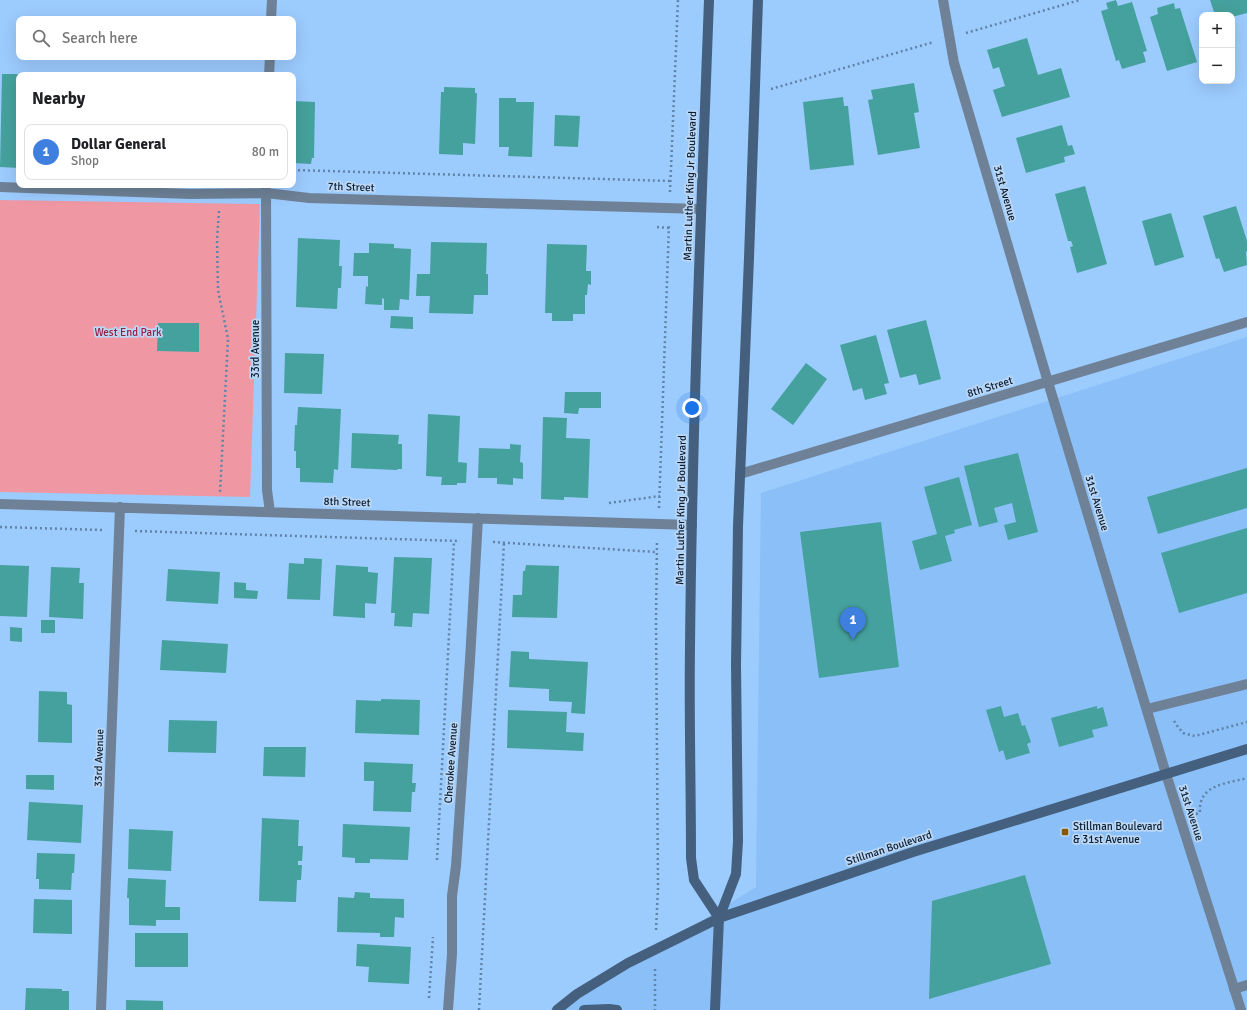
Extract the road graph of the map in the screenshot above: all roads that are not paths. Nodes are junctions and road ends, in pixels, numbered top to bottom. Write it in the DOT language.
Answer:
graph roads {
  1 [pos="272,0"];
  2 [pos="709,0"];
  3 [pos="758,0"];
  4 [pos="943,0"];
  5 [pos="271,16"];
  6 [pos="270,60"];
  7 [pos="270,72"];
  8 [pos="0,187"];
  9 [pos="16,188"];
  10 [pos="27,188"];
  11 [pos="266,189"];
  12 [pos="701,209"];
  13 [pos="1247,322"];
  14 [pos="1048,382"];
  15 [pos="740,474"];
  16 [pos="0,504"];
  17 [pos="120,508"];
  18 [pos="270,512"];
  19 [pos="478,518"];
  20 [pos="692,526"];
  21 [pos="1247,684"];
  22 [pos="1147,709"];
  23 [pos="1247,750"];
  24 [pos="1166,774"];
  25 [pos="719,918"];
  26 [pos="1247,985"];
  27 [pos="1234,988"];
  28 [pos="101,1010"];
  29 [pos="448,1010"];
  30 [pos="557,1010"];
  31 [pos="584,1010"];
  32 [pos="617,1010"];
  33 [pos="714,1010"];
  34 [pos="1241,1010"];
  1 -- 5 [label="street"];
  2 -- 12 [label="main road, Martin Luther King Jr Boulevard"];
  3 -- 15 [label="main road"];
  4 -- 14 [label="street, 31st Avenue"];
  6 -- 7 [label="street"];
  8 -- 9 [label="street, 7th Street"];
  10 -- 11 [label="street, 7th Street"];
  11 -- 12 [label="street, 7th Street"];
  11 -- 18 [label="street, 33rd Avenue"];
  12 -- 20 [label="main road, Martin Luther King Jr Boulevard"];
  13 -- 14 [label="street, 8th Street"];
  14 -- 15 [label="street, 8th Street"];
  14 -- 22 [label="street, 31st Avenue"];
  15 -- 25 [label="main road"];
  16 -- 17 [label="street, 8th Street"];
  17 -- 18 [label="street, 8th Street"];
  17 -- 28 [label="street, 33rd Avenue"];
  18 -- 19 [label="street, 8th Street"];
  19 -- 20 [label="street, 8th Street"];
  19 -- 29 [label="street, Cherokee Avenue"];
  20 -- 25 [label="main road, Martin Luther King Jr Boulevard"];
  21 -- 22 [label="street"];
  22 -- 24 [label="street, 31st Avenue"];
  23 -- 24 [label="main road, Stillman Boulevard"];
  24 -- 25 [label="main road, Stillman Boulevard"];
  24 -- 27 [label="street, 31st Avenue"];
  25 -- 30 [label="main road, Stillman Boulevard"];
  25 -- 33 [label="main road"];
  26 -- 27 [label="street"];
  27 -- 34 [label="street, 31st Avenue"];
  31 -- 32 [label="main road"];
}
